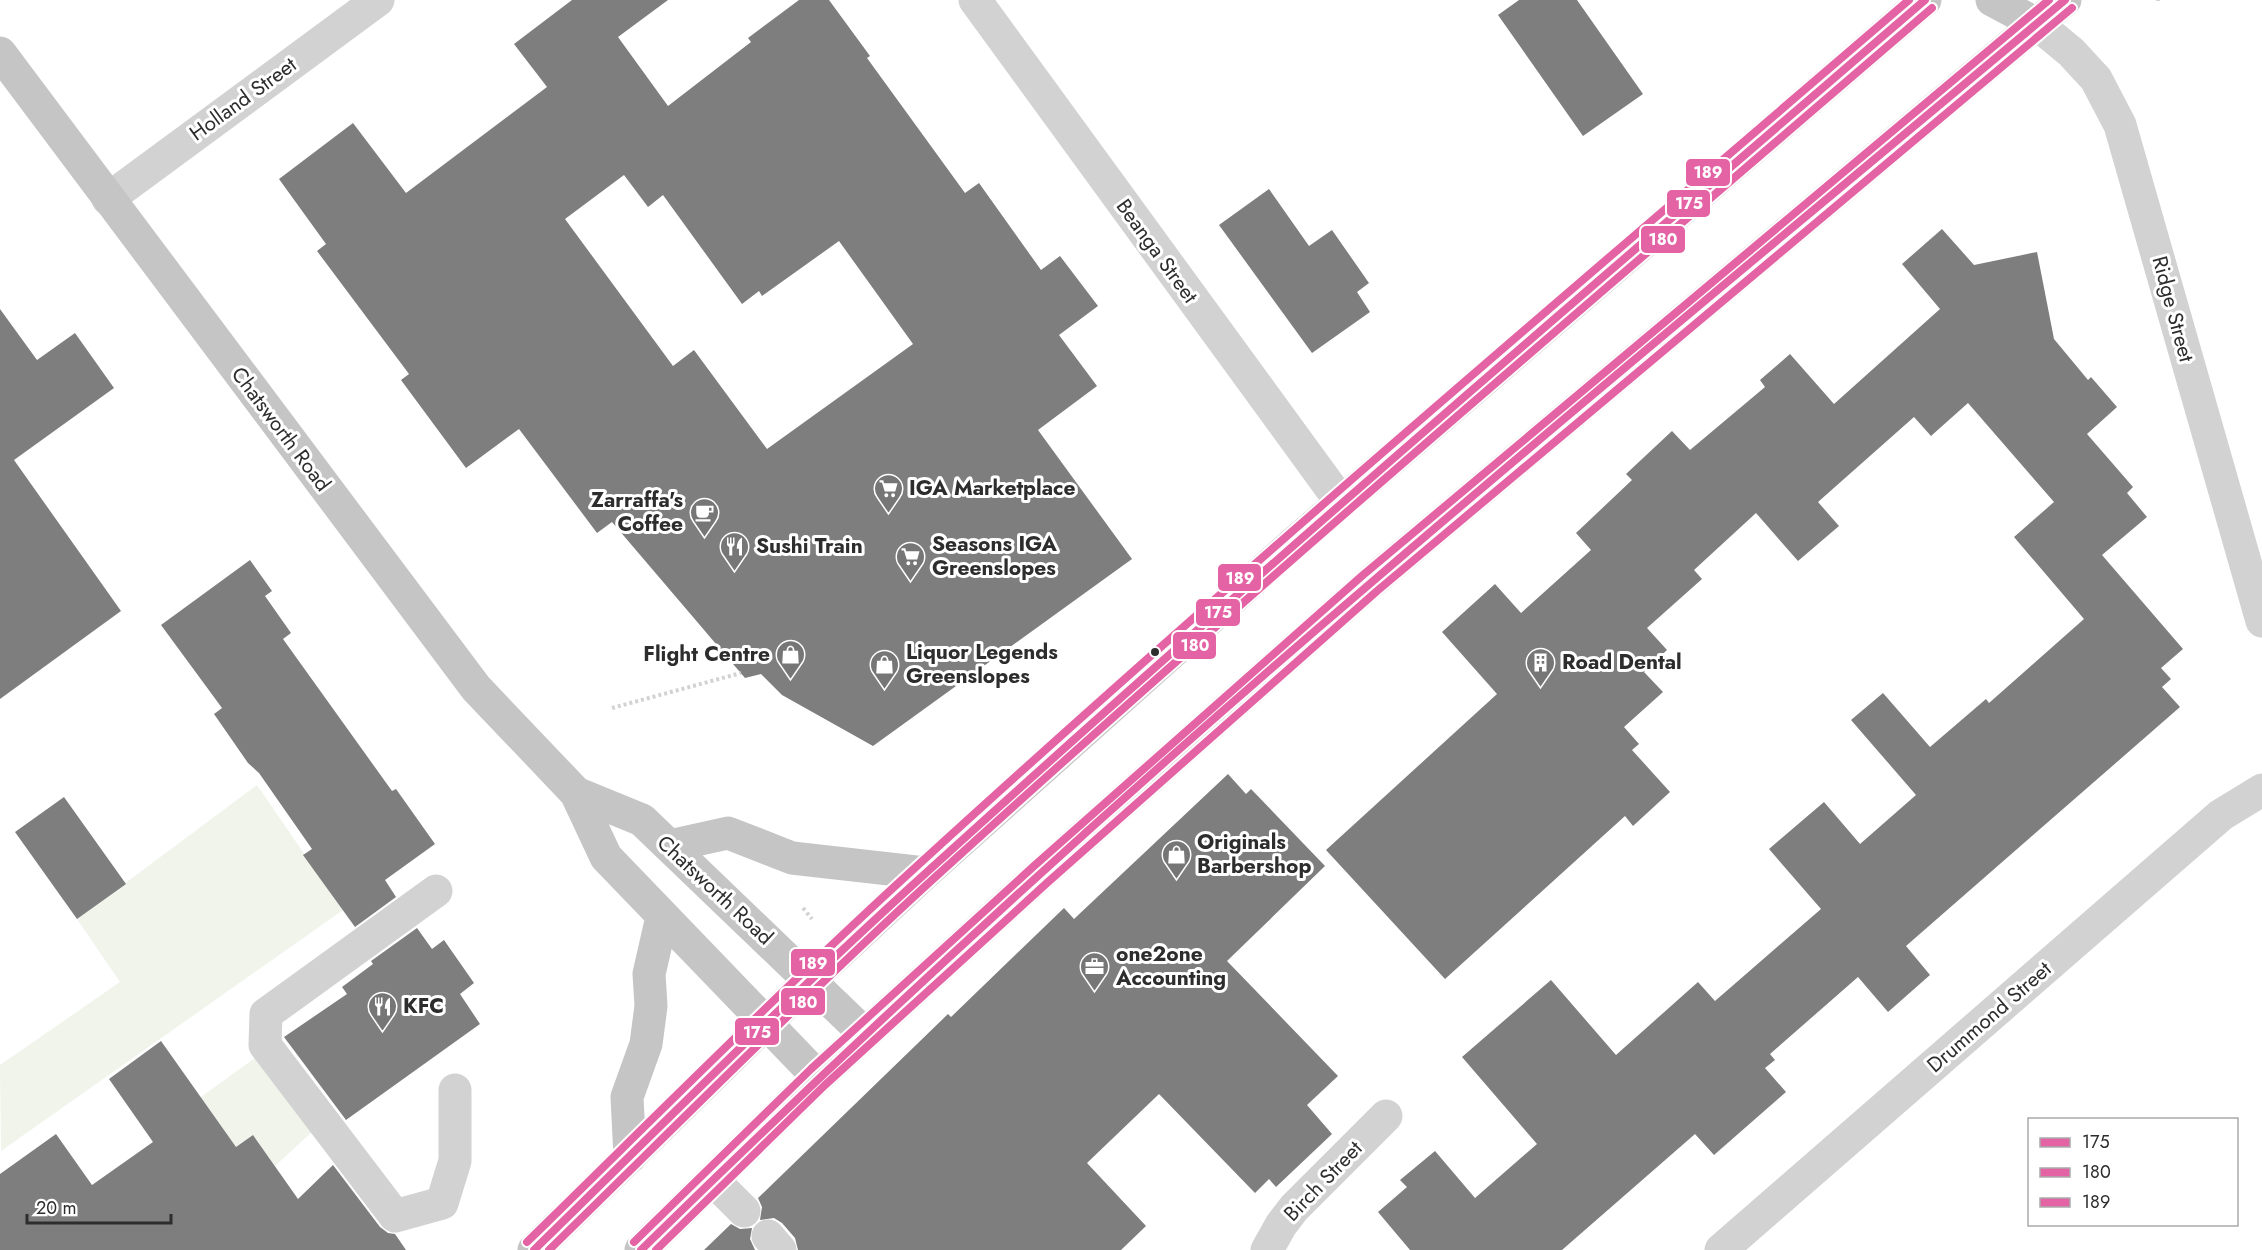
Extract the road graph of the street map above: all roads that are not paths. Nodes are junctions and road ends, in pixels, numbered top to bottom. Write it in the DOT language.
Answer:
graph roads {
  1 [pos="378,0"];
  2 [pos="975,0"];
  3 [pos="1924,0"];
  4 [pos="1992,0"];
  5 [pos="2065,0"];
  6 [pos="2037,24"];
  7 [pos="0,52"];
  8 [pos="108,199"];
  9 [pos="1341,502"];
  10 [pos="2262,621"];
  11 [pos="2262,790"];
  12 [pos="576,793"];
  13 [pos="669,846"];
  14 [pos="925,873"];
  15 [pos="436,891"];
  16 [pos="662,917"];
  17 [pos="810,980"];
  18 [pos="765,1025"];
  19 [pos="865,1034"];
  20 [pos="818,1077"];
  21 [pos="455,1090"];
  22 [pos="1386,1116"];
  23 [pos="630,1157"];
  24 [pos="713,1180"];
  25 [pos="744,1211"];
  26 [pos="534,1250"];
  27 [pos="641,1250"];
  28 [pos="1267,1250"];
  29 [pos="1721,1250"];
  1 -- 8 [label="street, Holland Street"];
  2 -- 9 [label="street, Beanga Street"];
  3 -- 9 [label="main road"];
  4 -- 6 [label="main road"];
  5 -- 6 [label="main road"];
  6 -- 10 [label="street, Ridge Street"];
  6 -- 19 [label="main road"];
  7 -- 8 [label="main road, Chatsworth Road"];
  8 -- 12 [label="main road, Chatsworth Road"];
  9 -- 14 [label="main road"];
  11 -- 29 [label="street, Drummond Street"];
  12 -- 13 [label="main road, Chatsworth Road"];
  12 -- 16 [label="main road, Chatsworth Road"];
  13 -- 14 [label="main road"];
  13 -- 17 [label="main road, Chatsworth Road"];
  14 -- 17 [label="main road"];
  15 -- 21 [label="street"];
  16 -- 18 [label="main road, Chatsworth Road"];
  16 -- 23 [label="main road"];
  17 -- 18 [label="main road"];
  17 -- 19 [label="main road, Chatsworth Road"];
  18 -- 20 [label="main road, Chatsworth Road"];
  18 -- 23 [label="main road"];
  19 -- 20 [label="main road"];
  20 -- 24 [label="main road"];
  22 -- 28 [label="street, Birch Street"];
  23 -- 26 [label="main road"];
  24 -- 25 [label="street"];
  24 -- 27 [label="main road"];
}
